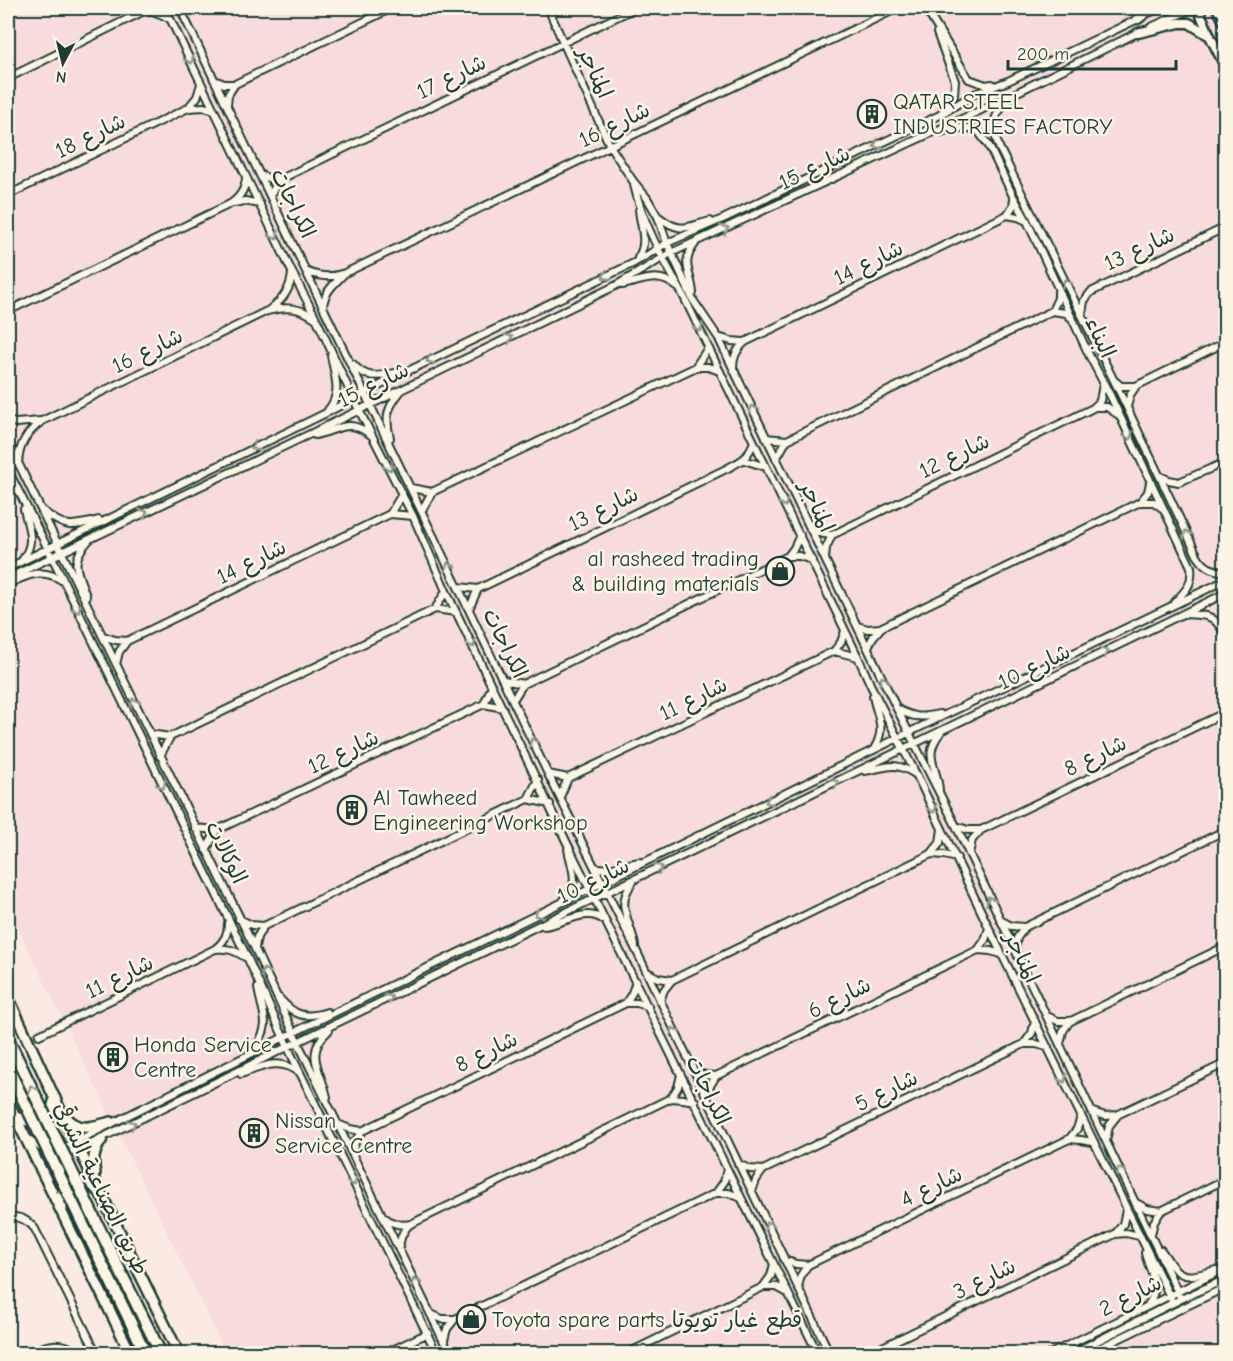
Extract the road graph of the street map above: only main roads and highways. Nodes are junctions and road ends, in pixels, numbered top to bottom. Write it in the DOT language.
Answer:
graph roads {
  1 [pos="8,997"];
  2 [pos="8,1040"];
  3 [pos="8,1068"];
  4 [pos="55,1098"];
  5 [pos="8,1102"];
  6 [pos="61,1112"];
  7 [pos="14,1116"];
  8 [pos="111,1122"];
  9 [pos="102,1139"];
  10 [pos="95,1181"];
  11 [pos="107,1204"];
  12 [pos="63,1216"];
  13 [pos="131,1353"];
  14 [pos="146,1353"];
  15 [pos="161,1353"];
  16 [pos="179,1353"];
  1 -- 4 [label="main road"];
  15 -- 2 [label="highway, طريق الصناعية الشرقي, one-way, bridge"];
  3 -- 14 [label="highway, طريق الصناعية الشرقي, bridge"];
  4 -- 6 [label="main road"];
  4 -- 7 [label="main road"];
  5 -- 7 [label="main road"];
  6 -- 8 [label="main road"];
  6 -- 10 [label="main road"];
  7 -- 12 [label="main road"];
  9 -- 10 [label="main road"];
  10 -- 11 [label="main road"];
  11 -- 12 [label="main road"];
  11 -- 16 [label="main road"];
  12 -- 13 [label="main road"];
}
